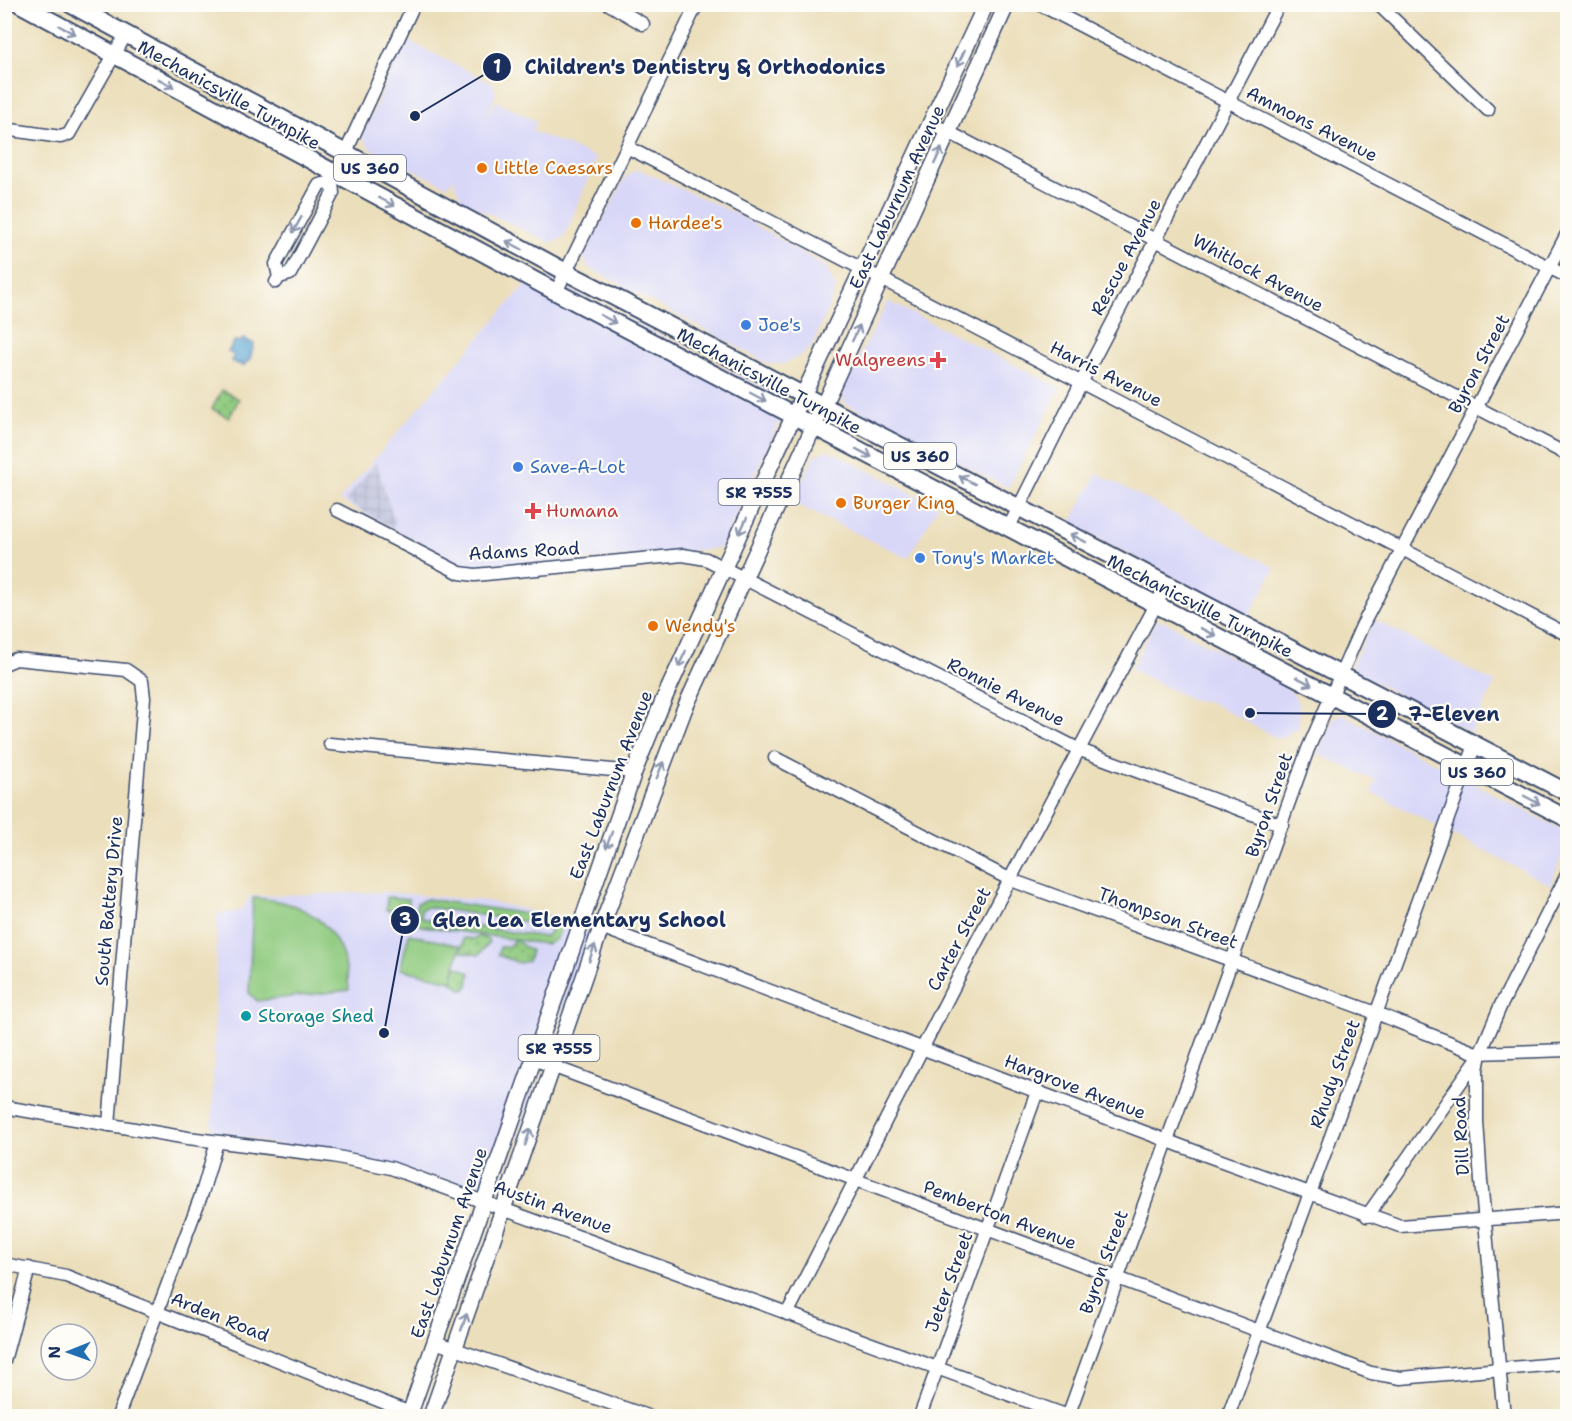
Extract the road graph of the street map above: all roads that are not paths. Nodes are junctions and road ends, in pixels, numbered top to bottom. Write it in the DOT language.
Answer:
graph roads {
  1 [pos="20,4"];
  2 [pos="70,4"];
  3 [pos="414,4"];
  4 [pos="609,4"];
  5 [pos="697,4"];
  6 [pos="986,4"];
  7 [pos="1007,4"];
  8 [pos="1039,4"];
  9 [pos="1279,4"];
  10 [pos="1378,4"];
  11 [pos="643,24"];
  12 [pos="125,36"];
  13 [pos="114,55"];
  14 [pos="1228,101"];
  15 [pos="1488,110"];
  16 [pos="931,123"];
  17 [pos="4,129"];
  18 [pos="949,132"];
  19 [pos="627,147"];
  20 [pos="345,155"];
  21 [pos="334,179"];
  22 [pos="1568,232"];
  23 [pos="1155,240"];
  24 [pos="864,268"];
  25 [pos="1549,268"];
  26 [pos="566,272"];
  27 [pos="882,277"];
  28 [pos="1568,277"];
  29 [pos="278,280"];
  30 [pos="556,292"];
  31 [pos="1082,381"];
  32 [pos="804,396"];
  33 [pos="822,405"];
  34 [pos="1476,407"];
  35 [pos="794,416"];
  36 [pos="813,426"];
  37 [pos="1568,455"];
  38 [pos="1019,507"];
  39 [pos="338,510"];
  40 [pos="1009,527"];
  41 [pos="1403,549"];
  42 [pos="724,568"];
  43 [pos="742,578"];
  44 [pos="1167,584"];
  45 [pos="1156,605"];
  46 [pos="1568,635"];
  47 [pos="4,664"];
  48 [pos="1339,674"];
  49 [pos="1330,694"];
  50 [pos="330,744"];
  51 [pos="1475,745"];
  52 [pos="1080,750"];
  53 [pos="775,758"];
  54 [pos="1467,766"];
  55 [pos="634,772"];
  56 [pos="1568,793"];
  57 [pos="1568,819"];
  58 [pos="1282,825"];
  59 [pos="1568,873"];
  60 [pos="1011,880"];
  61 [pos="582,920"];
  62 [pos="601,928"];
  63 [pos="1233,960"];
  64 [pos="1376,1013"];
  65 [pos="923,1048"];
  66 [pos="1568,1050"];
  67 [pos="1480,1054"];
  68 [pos="533,1059"];
  69 [pos="552,1066"];
  70 [pos="1037,1092"];
  71 [pos="4,1107"];
  72 [pos="109,1125"];
  73 [pos="1167,1141"];
  74 [pos="217,1142"];
  75 [pos="855,1180"];
  76 [pos="1310,1194"];
  77 [pos="484,1201"];
  78 [pos="503,1208"];
  79 [pos="1568,1213"];
  80 [pos="1367,1216"];
  81 [pos="1485,1221"];
  82 [pos="988,1229"];
  83 [pos="4,1264"];
  84 [pos="29,1268"];
  85 [pos="1117,1278"];
  86 [pos="158,1312"];
  87 [pos="787,1314"];
  88 [pos="1260,1332"];
  89 [pos="435,1342"];
  90 [pos="455,1348"];
  91 [pos="4,1361"];
  92 [pos="1568,1363"];
  93 [pos="937,1367"];
  94 [pos="1500,1371"];
  95 [pos="412,1415"];
  96 [pos="118,1416"];
  97 [pos="431,1416"];
  98 [pos="647,1416"];
  99 [pos="920,1416"];
  100 [pos="1068,1416"];
  101 [pos="1228,1416"];
  102 [pos="1504,1416"];
  1 -- 13 [label="highway, Mechanicsville Turnpike / US 360, one-way"];
  2 -- 12 [label="highway, Mechanicsville Turnpike / US 360"];
  3 -- 20 [label="street"];
  4 -- 11 [label="street"];
  5 -- 19 [label="street"];
  6 -- 16 [label="main road, East Laburnum Avenue, one-way"];
  7 -- 18 [label="main road, East Laburnum Avenue"];
  8 -- 14 [label="street, Ammons Avenue"];
  9 -- 14 [label="street, Rescue Avenue"];
  10 -- 15 [label="street"];
  12 -- 13 [label="street"];
  12 -- 20 [label="highway, Mechanicsville Turnpike / US 360"];
  13 -- 17 [label="street"];
  13 -- 21 [label="highway, Mechanicsville Turnpike / US 360, one-way"];
  14 -- 23 [label="street, Rescue Avenue"];
  14 -- 25 [label="street, Ammons Avenue"];
  16 -- 18 [label="street, Whitlock Avenue"];
  16 -- 24 [label="main road, East Laburnum Avenue"];
  18 -- 23 [label="street, Whitlock Avenue"];
  27 -- 18 [label="main road, East Laburnum Avenue, one-way"];
  19 -- 24 [label="street, Harris Avenue"];
  19 -- 26 [label="street"];
  20 -- 21 [label="street"];
  26 -- 20 [label="highway, Mechanicsville Turnpike / US 360, one-way"];
  21 -- 29 [label="street"];
  21 -- 30 [label="highway, Mechanicsville Turnpike / US 360, one-way"];
  22 -- 25 [label="street, Byron Street"];
  23 -- 31 [label="street, Rescue Avenue"];
  23 -- 34 [label="street, Whitlock Avenue"];
  24 -- 27 [label="street, Harris Avenue"];
  24 -- 32 [label="main road, East Laburnum Avenue"];
  25 -- 28 [label="street, Ammons Avenue"];
  25 -- 34 [label="street, Byron Street"];
  26 -- 30 [label="street"];
  26 -- 32 [label="highway, Mechanicsville Turnpike / US 360"];
  27 -- 31 [label="street, Harris Avenue"];
  33 -- 27 [label="main road, East Laburnum Avenue, one-way"];
  30 -- 35 [label="highway, Mechanicsville Turnpike / US 360, one-way"];
  31 -- 38 [label="street, Rescue Avenue"];
  31 -- 41 [label="street, Harris Avenue"];
  32 -- 33 [label="highway, Mechanicsville Turnpike / US 360"];
  32 -- 35 [label="main road, East Laburnum Avenue"];
  33 -- 36 [label="main road, East Laburnum Avenue"];
  38 -- 33 [label="highway, Mechanicsville Turnpike / US 360, one-way"];
  34 -- 37 [label="street, Whitlock Avenue"];
  34 -- 41 [label="street, Byron Street"];
  35 -- 36 [label="highway, Mechanicsville Turnpike / US 360"];
  35 -- 42 [label="main road, East Laburnum Avenue / SR 7555, one-way"];
  36 -- 40 [label="highway, Mechanicsville Turnpike / US 360, one-way"];
  36 -- 43 [label="main road, SR 7555"];
  38 -- 40 [label="street, Rescue Avenue"];
  44 -- 38 [label="highway, Mechanicsville Turnpike / US 360, one-way"];
  39 -- 42 [label="street, Adams Road"];
  40 -- 45 [label="highway, Mechanicsville Turnpike / US 360"];
  41 -- 46 [label="street, Harris Avenue"];
  41 -- 48 [label="street, Byron Street"];
  42 -- 43 [label="street, Ronnie Avenue"];
  42 -- 55 [label="main road, East Laburnum Avenue / SR 7555, one-way"];
  43 -- 52 [label="street, Ronnie Avenue"];
  62 -- 43 [label="main road, SR 7555, one-way"];
  44 -- 45 [label="street, Carter Street"];
  44 -- 48 [label="highway, Mechanicsville Turnpike / US 360"];
  45 -- 49 [label="highway, Mechanicsville Turnpike / US 360, one-way"];
  45 -- 52 [label="street, Carter Street"];
  47 -- 72 [label="street, South Battery Drive"];
  48 -- 49 [label="street, Byron Street"];
  48 -- 51 [label="highway, Mechanicsville Turnpike / US 360"];
  49 -- 54 [label="highway, Mechanicsville Turnpike / US 360"];
  49 -- 58 [label="street, Byron Street"];
  50 -- 55 [label="street"];
  51 -- 54 [label="street, Rhudy Street"];
  51 -- 56 [label="highway, Mechanicsville Turnpike / US 360"];
  52 -- 58 [label="street, Ronnie Avenue"];
  52 -- 60 [label="street, Carter Street"];
  53 -- 60 [label="street, Thompson Street"];
  54 -- 57 [label="highway, Mechanicsville Turnpike / US 360, one-way"];
  54 -- 64 [label="street, Rhudy Street"];
  55 -- 61 [label="main road, East Laburnum Avenue / SR 7555, one-way"];
  58 -- 63 [label="street, Byron Street"];
  59 -- 67 [label="street, Dill Road"];
  60 -- 63 [label="street, Thompson Street"];
  60 -- 65 [label="street, Carter Street"];
  61 -- 62 [label="street, Hargrove Avenue"];
  61 -- 68 [label="main road, East Laburnum Avenue / SR 7555"];
  62 -- 65 [label="street, Hargrove Avenue"];
  69 -- 62 [label="main road, SR 7555, one-way"];
  63 -- 64 [label="street, Thompson Street"];
  63 -- 73 [label="street, Byron Street"];
  64 -- 67 [label="street, Thompson Street"];
  64 -- 76 [label="street, Rhudy Street"];
  65 -- 70 [label="street, Hargrove Avenue"];
  65 -- 75 [label="street, Carter Street"];
  66 -- 67 [label="street, Thompson Street"];
  67 -- 80 [label="street"];
  67 -- 81 [label="street, Dill Road"];
  68 -- 69 [label="street, Pemberton Avenue"];
  68 -- 77 [label="main road, East Laburnum Avenue / SR 7555"];
  69 -- 75 [label="street, Pemberton Avenue"];
  78 -- 69 [label="main road, SR 7555, one-way"];
  70 -- 73 [label="street, Hargrove Avenue"];
  70 -- 82 [label="street, Jeter Street"];
  71 -- 72 [label="street, Austin Avenue"];
  72 -- 74 [label="street, Austin Avenue"];
  73 -- 76 [label="street, Hargrove Avenue"];
  73 -- 85 [label="street, Byron Street"];
  74 -- 77 [label="street, Austin Avenue"];
  74 -- 86 [label="street"];
  75 -- 82 [label="street, Pemberton Avenue"];
  75 -- 87 [label="street, Carter Street"];
  76 -- 80 [label="street, Hargrove Avenue"];
  76 -- 88 [label="street, Rhudy Street"];
  77 -- 78 [label="street, Austin Avenue"];
  77 -- 89 [label="main road, East Laburnum Avenue / SR 7555"];
  78 -- 87 [label="street, Austin Avenue"];
  90 -- 78 [label="main road, SR 7555, one-way"];
  79 -- 81 [label="street, Hargrove Avenue"];
  80 -- 81 [label="street, Hargrove Avenue"];
  81 -- 94 [label="street, Dill Road"];
  82 -- 85 [label="street, Pemberton Avenue"];
  82 -- 93 [label="street, Jeter Street"];
  83 -- 84 [label="street, Arden Road"];
  84 -- 86 [label="street, Arden Road"];
  84 -- 91 [label="street"];
  85 -- 88 [label="street, Pemberton Avenue"];
  85 -- 100 [label="street, Byron Street"];
  86 -- 95 [label="street, Arden Road"];
  86 -- 96 [label="street"];
  87 -- 93 [label="street, Austin Avenue"];
  88 -- 94 [label="street, Pemberton Avenue"];
  88 -- 101 [label="street, Rhudy Street"];
  89 -- 90 [label="street"];
  89 -- 95 [label="main road, East Laburnum Avenue / SR 7555"];
  90 -- 97 [label="main road, SR 7555"];
  90 -- 98 [label="street"];
  92 -- 94 [label="street, Pemberton Avenue"];
  93 -- 99 [label="street, Jeter Street"];
  93 -- 100 [label="street, Austin Avenue"];
  94 -- 102 [label="street, Dill Road"];
}
